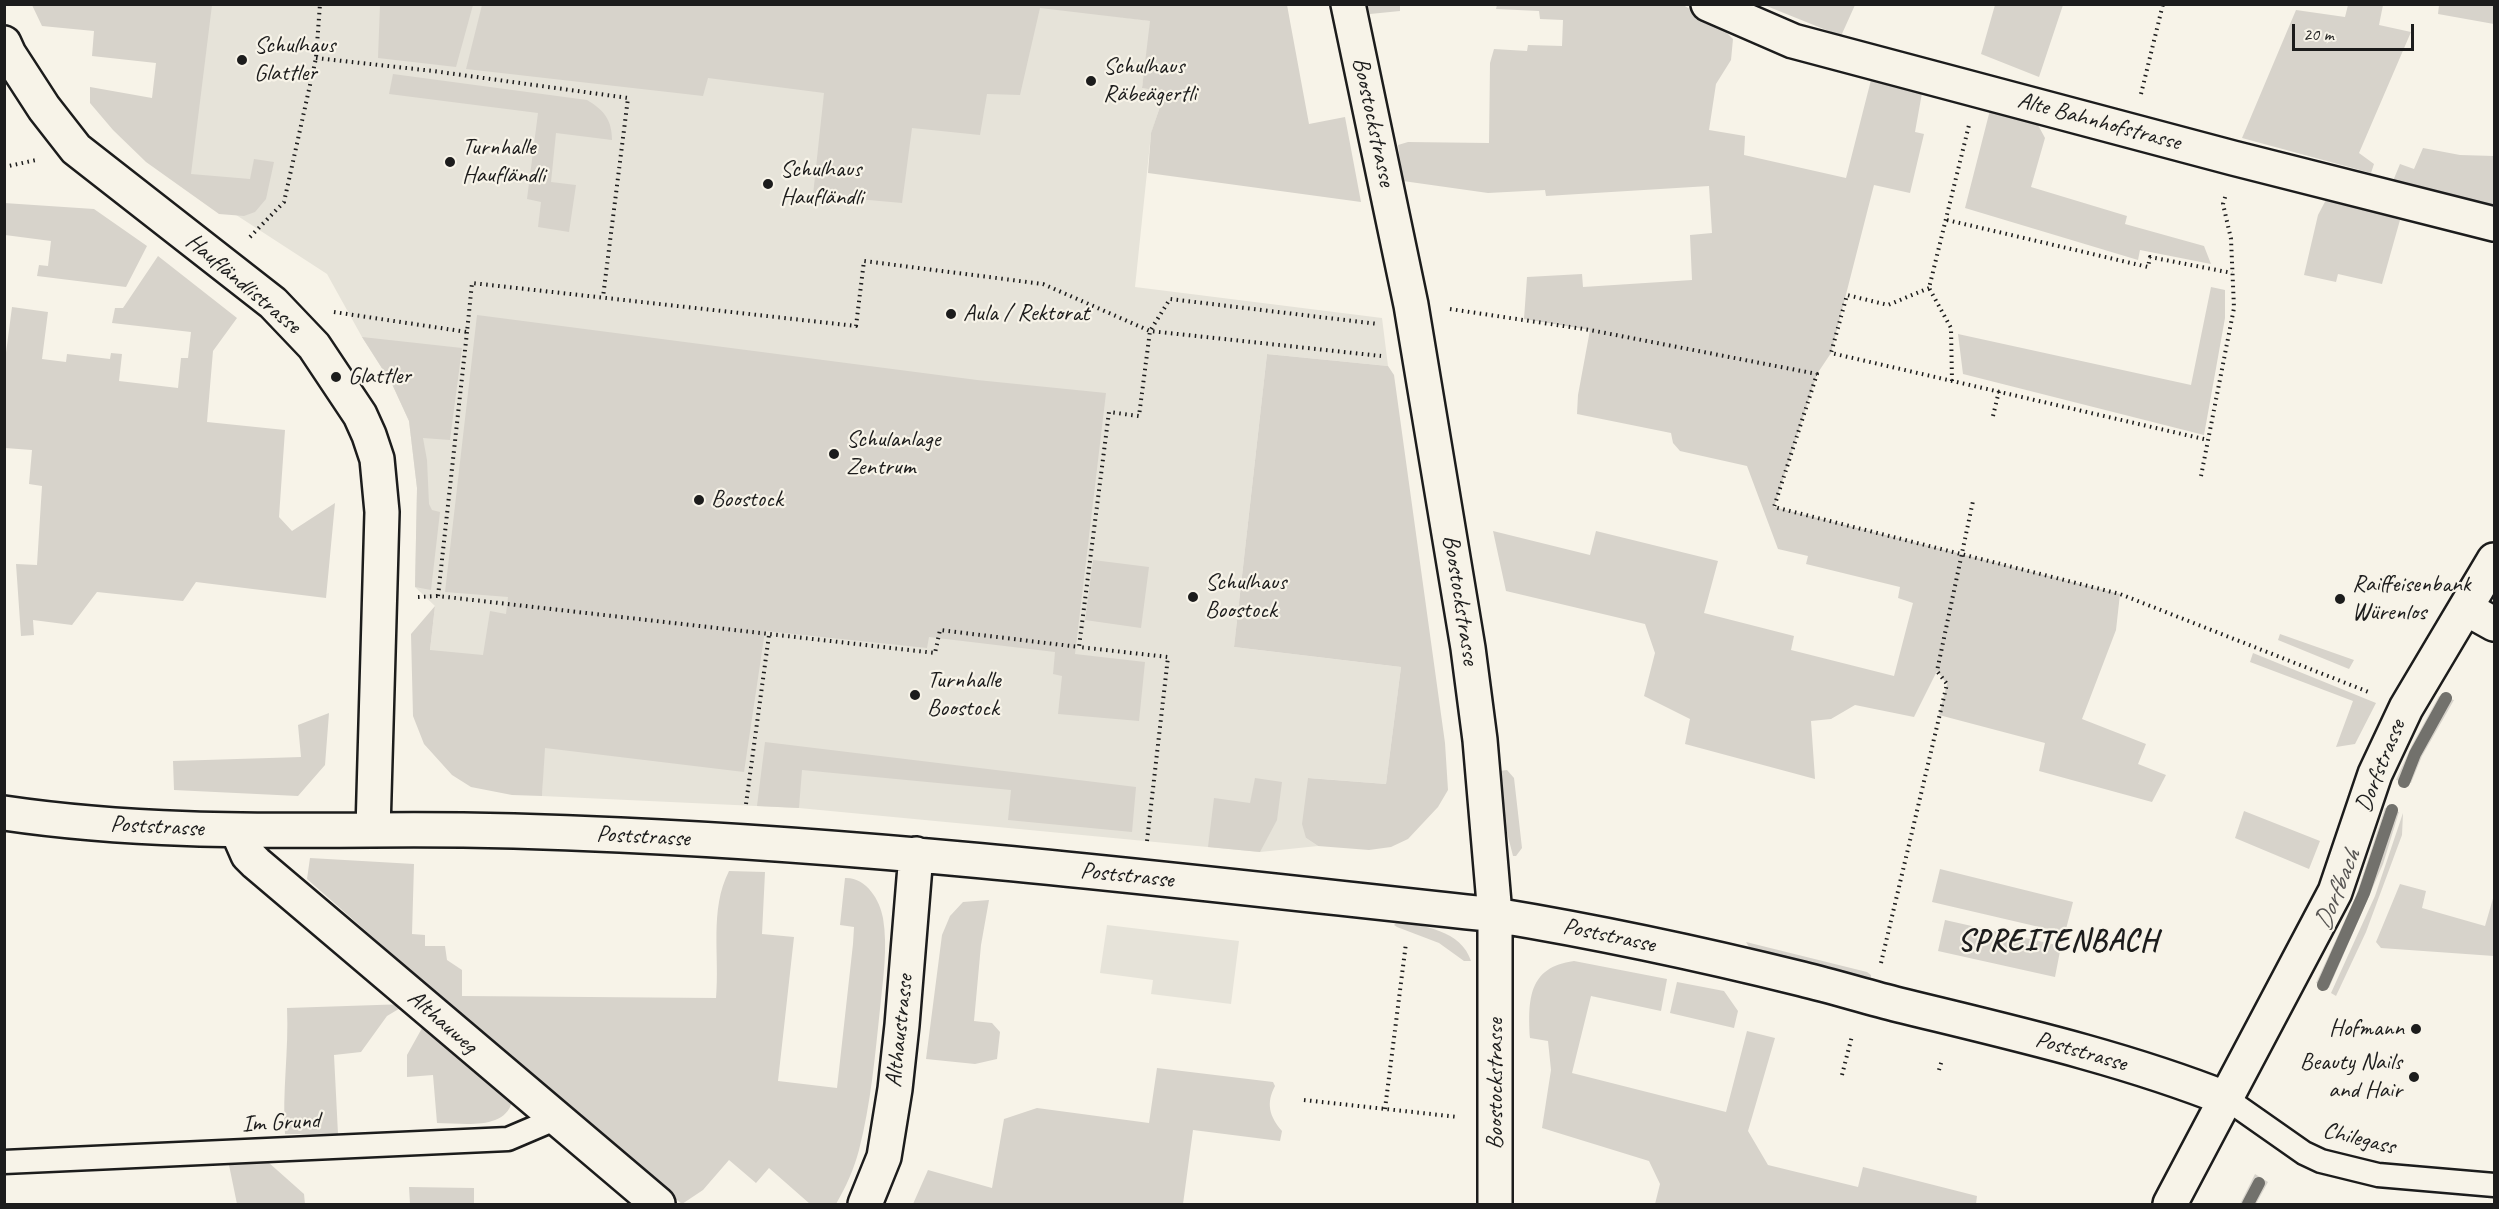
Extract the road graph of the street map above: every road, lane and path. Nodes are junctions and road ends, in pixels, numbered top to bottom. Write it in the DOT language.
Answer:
graph roads {
  1 [pos="320,4"];
  2 [pos="1348,4"];
  3 [pos="1708,4"];
  4 [pos="2163,4"];
  5 [pos="4,43"];
  6 [pos="316,58"];
  7 [pos="1977,90"];
  8 [pos="2132,130"];
  9 [pos="2233,158"];
  10 [pos="42,159"];
  11 [pos="4,167"];
  12 [pos="1947,220"];
  13 [pos="2494,224"];
  14 [pos="245,242"];
  15 [pos="2232,273"];
  16 [pos="1929,288"];
  17 [pos="603,297"];
  18 [pos="1468,310"];
  19 [pos="327,311"];
  20 [pos="1383,325"];
  21 [pos="1149,331"];
  22 [pos="467,332"];
  23 [pos="1385,356"];
  24 [pos="1952,381"];
  25 [pos="1999,391"];
  26 [pos="1993,416"];
  27 [pos="2208,440"];
  28 [pos="2201,476"];
  29 [pos="1973,501"];
  30 [pos="1962,553"];
  31 [pos="2494,560"];
  32 [pos="438,596"];
  33 [pos="407,597"];
  34 [pos="2481,616"];
  35 [pos="769,635"];
  36 [pos="1079,647"];
  37 [pos="2374,695"];
  38 [pos="745,810"];
  39 [pos="4,813"];
  40 [pos="373,830"];
  41 [pos="237,831"];
  42 [pos="1148,839"];
  43 [pos="916,854"];
  44 [pos="1495,915"];
  45 [pos="1407,936"];
  46 [pos="1880,968"];
  47 [pos="1852,1036"];
  48 [pos="1942,1060"];
  49 [pos="1939,1070"];
  50 [pos="1842,1075"];
  51 [pos="2227,1099"];
  52 [pos="1304,1100"];
  53 [pos="1385,1109"];
  54 [pos="1464,1117"];
  55 [pos="555,1119"];
  56 [pos="4,1162"];
  57 [pos="2494,1185"];
  58 [pos="658,1204"];
  59 [pos="865,1204"];
  60 [pos="1495,1204"];
  61 [pos="2170,1204"];
  1 -- 6 [label="path"];
  2 -- 44 [label="street, Boostockstrasse"];
  3 -- 7 [label="street, Alte Bahnhofstrasse"];
  4 -- 8 [label="path"];
  5 -- 40 [label="street, Haufländlistrasse"];
  6 -- 14 [label="path"];
  6 -- 17 [label="path"];
  7 -- 8 [label="street, Alte Bahnhofstrasse"];
  7 -- 12 [label="path"];
  8 -- 9 [label="street, Alte Bahnhofstrasse"];
  9 -- 13 [label="street, Alte Bahnhofstrasse"];
  9 -- 15 [label="path"];
  10 -- 11 [label="path"];
  12 -- 15 [label="path"];
  12 -- 16 [label="path"];
  15 -- 27 [label="path"];
  16 -- 24 [label="path"];
  16 -- 24 [label="path"];
  17 -- 21 [label="path"];
  17 -- 22 [label="path"];
  18 -- 30 [label="path"];
  19 -- 22 [label="path"];
  20 -- 21 [label="path"];
  21 -- 23 [label="path"];
  21 -- 36 [label="path"];
  22 -- 32 [label="path"];
  24 -- 25 [label="path"];
  25 -- 26 [label="path"];
  25 -- 27 [label="path"];
  27 -- 28 [label="path"];
  29 -- 30 [label="path"];
  30 -- 37 [label="path"];
  30 -- 46 [label="path"];
  31 -- 34 [label="street, Dorfstrasse"];
  32 -- 33 [label="path"];
  32 -- 35 [label="path"];
  34 -- 51 [label="street, Dorfstrasse"];
  35 -- 36 [label="path"];
  35 -- 38 [label="path"];
  36 -- 42 [label="path"];
  39 -- 41 [label="street, Poststrasse"];
  40 -- 41 [label="street, Poststrasse"];
  40 -- 43 [label="street, Poststrasse"];
  41 -- 55 [label="street, Althauweg"];
  43 -- 44 [label="street, Poststrasse"];
  43 -- 59 [label="street, Althaustrasse"];
  44 -- 51 [label="street, Poststrasse"];
  44 -- 60 [label="street, Boostockstrasse"];
  45 -- 53 [label="path"];
  47 -- 50 [label="path"];
  48 -- 49 [label="path"];
  51 -- 57 [label="lane, Chilegass"];
  51 -- 61 [label="street, Dorfstrasse"];
  52 -- 53 [label="path"];
  53 -- 54 [label="path"];
  55 -- 56 [label="lane, Im Grund"];
  55 -- 58 [label="street, Althauweg"];
}
